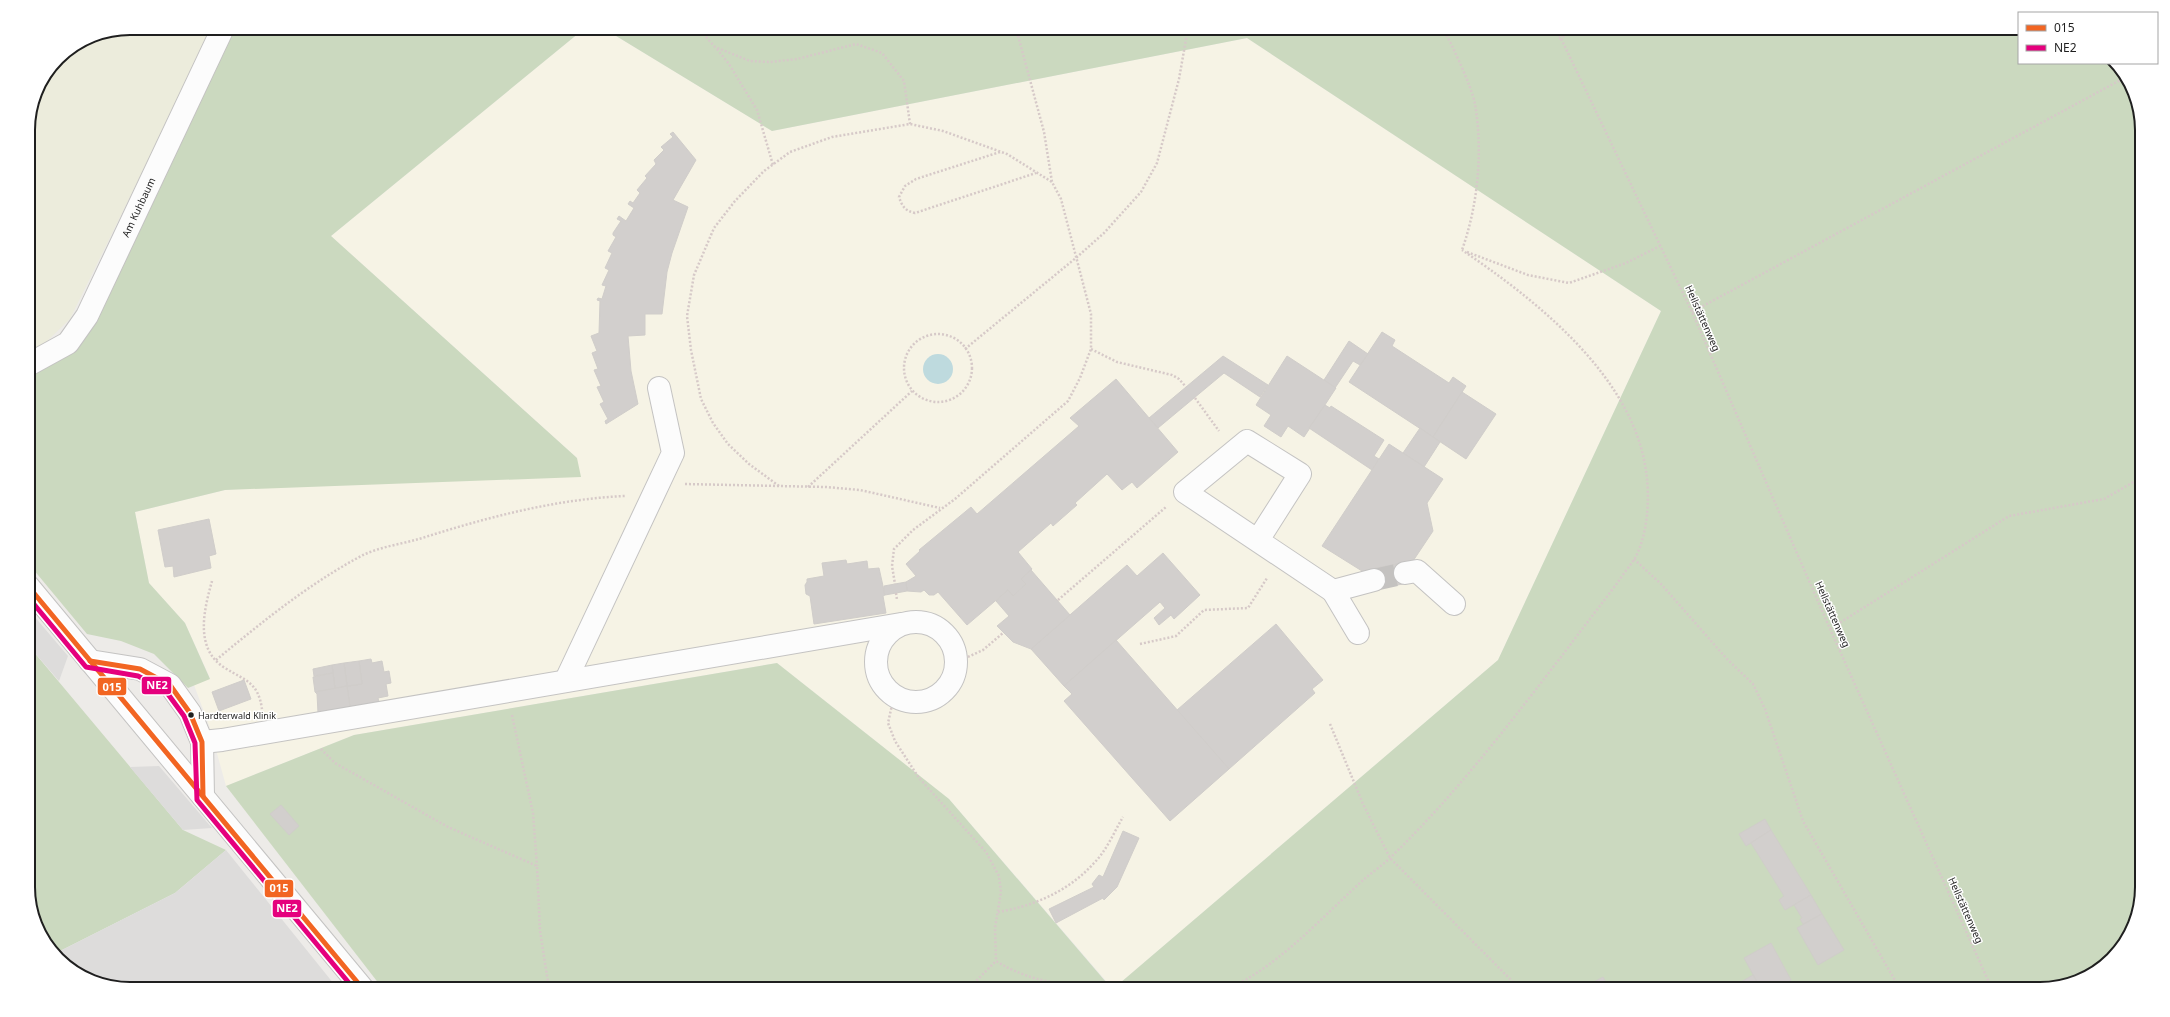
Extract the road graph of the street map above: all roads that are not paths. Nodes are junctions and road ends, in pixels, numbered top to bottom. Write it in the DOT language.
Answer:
graph roads {
  1 [pos="220,35"];
  2 [pos="35,361"];
  3 [pos="660,388"];
  4 [pos="1258,540"];
  5 [pos="1405,573"];
  6 [pos="1374,580"];
  7 [pos="1334,591"];
  8 [pos="35,594"];
  9 [pos="1454,604"];
  10 [pos="901,624"];
  11 [pos="1358,633"];
  12 [pos="90,661"];
  13 [pos="566,680"];
  14 [pos="202,742"];
  15 [pos="203,796"];
  16 [pos="357,982"];
  1 -- 2 [label="street, Am Kuhbaum"];
  3 -- 13 [label="street"];
  4 -- 4 [label="street"];
  4 -- 7 [label="street"];
  5 -- 9 [label="street"];
  6 -- 7 [label="street"];
  7 -- 11 [label="street"];
  8 -- 12 [label="street"];
  10 -- 10 [label="street"];
  10 -- 13 [label="street"];
  12 -- 14 [label="street"];
  12 -- 15 [label="street"];
  13 -- 14 [label="street"];
  14 -- 15 [label="street"];
  15 -- 16 [label="street"];
}
